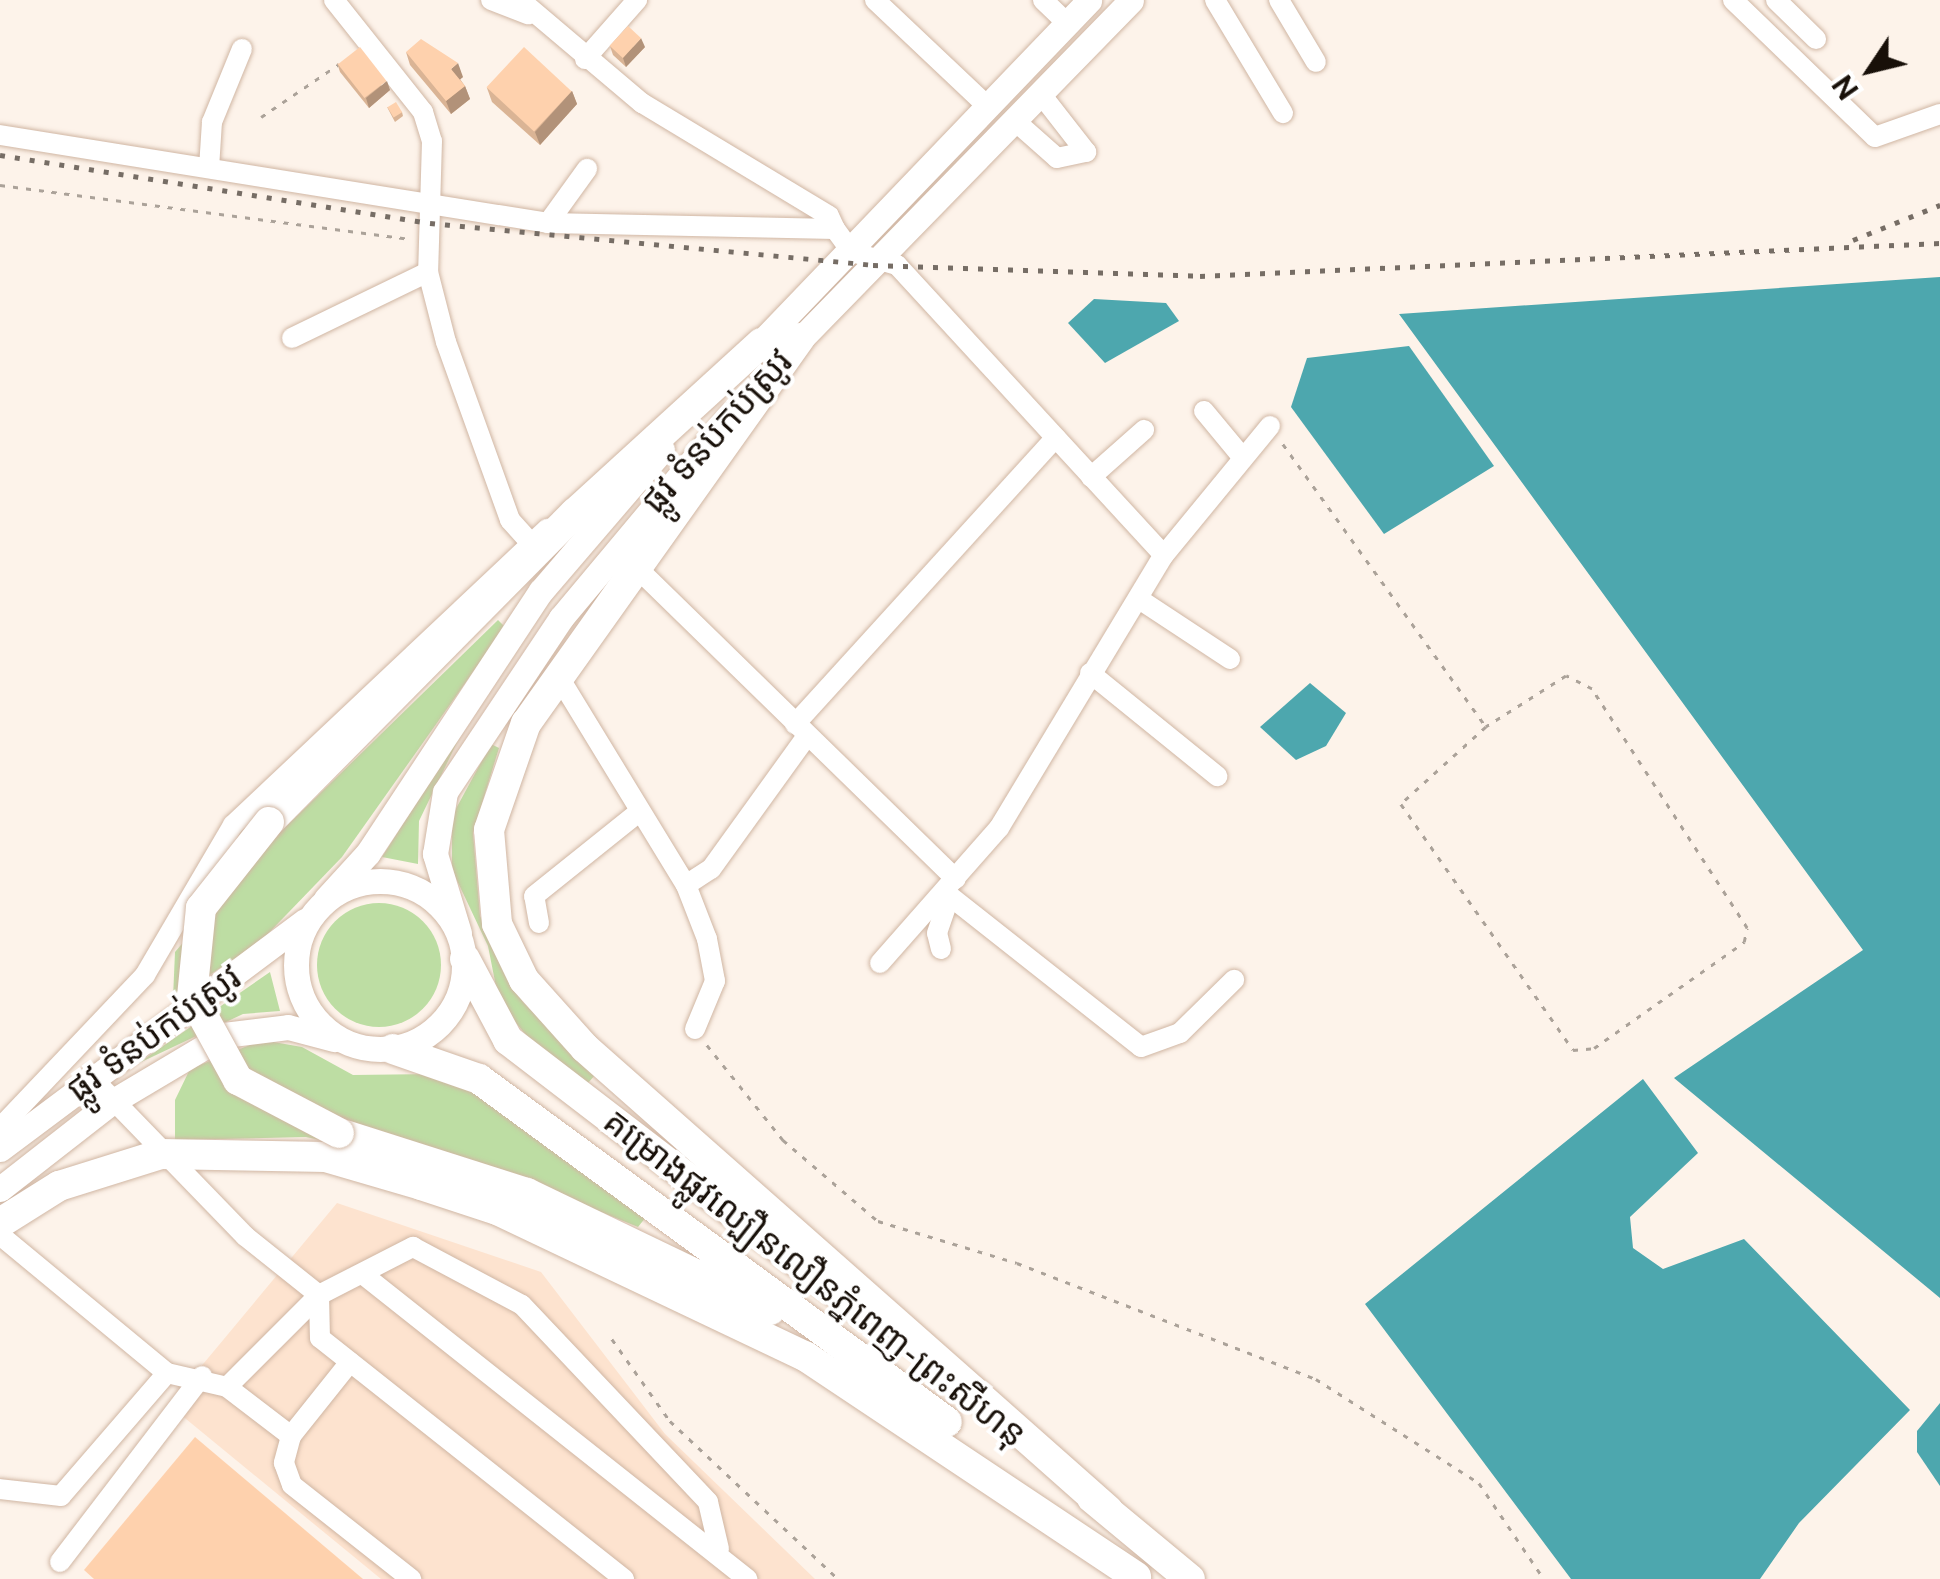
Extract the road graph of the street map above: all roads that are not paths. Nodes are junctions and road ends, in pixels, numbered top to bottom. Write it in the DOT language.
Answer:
graph roads {
  1 [pos="334,0"];
  2 [pos="492,0"];
  3 [pos="637,0"];
  4 [pos="875,0"];
  5 [pos="1043,0"];
  6 [pos="1089,0"];
  7 [pos="1132,0"];
  8 [pos="1214,0"];
  9 [pos="1279,0"];
  10 [pos="1733,0"];
  11 [pos="1776,0"];
  12 [pos="524,7"];
  13 [pos="1067,23"];
  14 [pos="1816,38"];
  15 [pos="242,48"];
  16 [pos="585,59"];
  17 [pos="1316,62"];
  18 [pos="1040,93"];
  19 [pos="988,106"];
  20 [pos="1283,114"];
  21 [pos="1940,114"];
  22 [pos="1014,120"];
  23 [pos="0,135"];
  24 [pos="209,168"];
  25 [pos="588,169"];
  26 [pos="430,204"];
  27 [pos="548,223"];
  28 [pos="835,229"];
  29 [pos="852,252"];
  30 [pos="879,258"];
  31 [pos="428,272"];
  32 [pos="292,338"];
  33 [pos="800,338"];
  34 [pos="761,343"];
  35 [pos="1204,410"];
  36 [pos="1270,426"];
  37 [pos="1144,430"];
  38 [pos="1056,438"];
  39 [pos="1242,456"];
  40 [pos="1092,477"];
  41 [pos="534,547"];
  42 [pos="1164,556"];
  43 [pos="635,566"];
  44 [pos="1138,599"];
  45 [pos="1230,659"];
  46 [pos="1090,673"];
  47 [pos="556,674"];
  48 [pos="801,730"];
  49 [pos="1217,776"];
  50 [pos="640,811"];
  51 [pos="686,885"];
  52 [pos="950,891"];
  53 [pos="318,908"];
  54 [pos="538,924"];
  55 [pos="462,946"];
  56 [pos="942,950"];
  57 [pos="880,963"];
  58 [pos="1234,980"];
  59 [pos="695,1029"];
  60 [pos="345,1042"];
  61 [pos="394,1049"];
  62 [pos="90,1076"];
  63 [pos="110,1103"];
  64 [pos="0,1128"];
  65 [pos="0,1149"];
  66 [pos="161,1154"];
  67 [pos="0,1189"];
  68 [pos="0,1223"];
  69 [pos="0,1235"];
  70 [pos="365,1276"];
  71 [pos="320,1295"];
  72 [pos="350,1362"];
  73 [pos="166,1373"];
  74 [pos="202,1376"];
  75 [pos="228,1387"];
  76 [pos="947,1422"];
  77 [pos="290,1436"];
  78 [pos="3,1495"];
  79 [pos="1108,1510"];
  80 [pos="719,1549"];
  81 [pos="60,1562"];
  82 [pos="1137,1578"];
  83 [pos="411,1579"];
  84 [pos="624,1579"];
  85 [pos="746,1579"];
  86 [pos="1190,1579"];
  1 -- 26 [label="street"];
  2 -- 12 [label="street"];
  3 -- 16 [label="street"];
  4 -- 19 [label="street"];
  5 -- 13 [label="street"];
  6 -- 13 [label="main road, ផ្លូវ ទំនប់កប់ស្រូវ"];
  7 -- 18 [label="main road, ផ្លូវ ទំនប់កប់ស្រូវ"];
  8 -- 20 [label="street"];
  9 -- 17 [label="street"];
  10 -- 21 [label="street"];
  11 -- 14 [label="street"];
  12 -- 16 [label="street"];
  13 -- 19 [label="main road, ផ្លូវ ទំនប់កប់ស្រូវ"];
  15 -- 24 [label="street"];
  16 -- 28 [label="street"];
  18 -- 22 [label="main road, ផ្លូវ ទំនប់កប់ស្រូវ"];
  18 -- 22 [label="street"];
  19 -- 29 [label="main road, ផ្លូវ ទំនប់កប់ស្រូវ"];
  22 -- 30 [label="main road, ផ្លូវ ទំនប់កប់ស្រូវ"];
  23 -- 24 [label="street"];
  24 -- 26 [label="street"];
  25 -- 27 [label="street"];
  26 -- 27 [label="street"];
  26 -- 31 [label="street"];
  27 -- 28 [label="street"];
  28 -- 29 [label="street"];
  29 -- 30 [label="street"];
  29 -- 34 [label="main road, ផ្លូវ ទំនប់កប់ស្រូវ"];
  30 -- 33 [label="main road, ផ្លូវ ទំនប់កប់ស្រូវ"];
  30 -- 38 [label="street"];
  31 -- 32 [label="street"];
  31 -- 41 [label="street"];
  33 -- 43 [label="highway"];
  33 -- 55 [label="main road, ផ្លូវ ទំនប់កប់ស្រូវ"];
  34 -- 41 [label="highway"];
  34 -- 53 [label="main road, ផ្លូវ ទំនប់កប់ស្រូវ"];
  35 -- 39 [label="street"];
  36 -- 39 [label="street"];
  37 -- 40 [label="street"];
  38 -- 40 [label="street"];
  38 -- 48 [label="street"];
  39 -- 42 [label="street"];
  40 -- 42 [label="street"];
  41 -- 64 [label="street"];
  41 -- 76 [label="highway, bridge"];
  42 -- 44 [label="street"];
  43 -- 47 [label="highway"];
  43 -- 48 [label="street"];
  44 -- 45 [label="street"];
  44 -- 46 [label="street"];
  46 -- 49 [label="street"];
  46 -- 52 [label="street"];
  47 -- 50 [label="street"];
  47 -- 79 [label="highway"];
  48 -- 51 [label="street"];
  48 -- 52 [label="street"];
  50 -- 51 [label="street"];
  50 -- 54 [label="street"];
  51 -- 59 [label="street"];
  52 -- 56 [label="street"];
  52 -- 57 [label="street"];
  52 -- 58 [label="street"];
  53 -- 55 [label="main road"];
  53 -- 60 [label="main road"];
  53 -- 62 [label="main road, ផ្លូវ ទំនប់កប់ស្រូវ"];
  55 -- 61 [label="main road"];
  55 -- 79 [label="highway, គម្រោងផ្លូវល្បឿនលឿនភ្នំពេញ-ព្រះសីហនុ"];
  60 -- 61 [label="main road"];
  60 -- 63 [label="main road, ផ្លូវ ទំនប់កប់ស្រូវ"];
  61 -- 76 [label="highway, គម្រោងផ្លូវល្បឿនលឿនភ្នំពេញ-ព្រះសីហនុ"];
  62 -- 63 [label="street"];
  62 -- 65 [label="main road, ផ្លូវ ទំនប់កប់ស្រូវ"];
  63 -- 66 [label="street"];
  63 -- 67 [label="main road, ផ្លូវ ទំនប់កប់ស្រូវ"];
  66 -- 68 [label="highway"];
  66 -- 71 [label="street"];
  66 -- 82 [label="highway"];
  69 -- 73 [label="street"];
  70 -- 71 [label="street"];
  70 -- 80 [label="street"];
  70 -- 80 [label="street"];
  71 -- 72 [label="street"];
  71 -- 75 [label="street"];
  72 -- 77 [label="street"];
  72 -- 84 [label="street"];
  73 -- 74 [label="street"];
  73 -- 78 [label="street"];
  74 -- 75 [label="street"];
  74 -- 81 [label="street"];
  75 -- 77 [label="street"];
  76 -- 82 [label="highway, គម្រោងផ្លូវល្បឿនលឿនភ្នំពេញ-ព្រះសីហនុ"];
  77 -- 83 [label="street"];
  79 -- 86 [label="highway, គម្រោងផ្លូវល្បឿនលឿនភ្នំពេញ-ព្រះសីហនុ"];
  80 -- 85 [label="street"];
}
